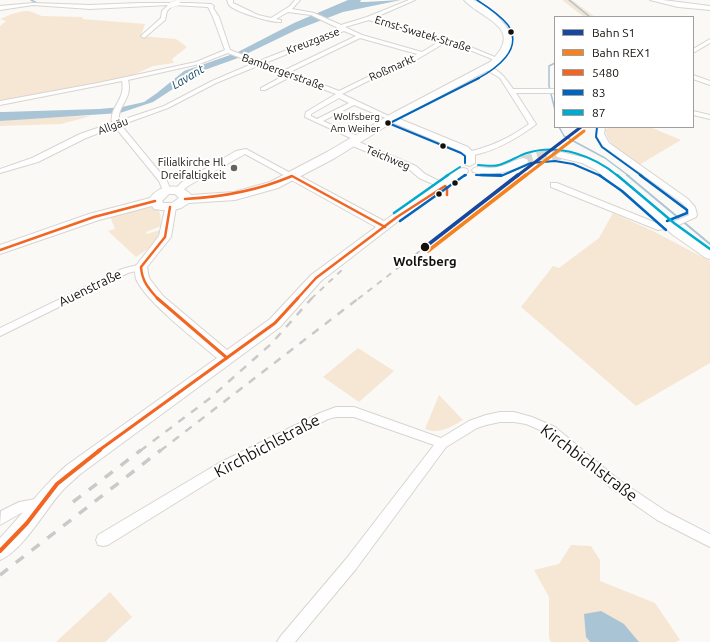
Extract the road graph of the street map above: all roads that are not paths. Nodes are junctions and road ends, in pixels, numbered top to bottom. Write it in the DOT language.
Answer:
graph roads {
  1 [pos="215,0"];
  2 [pos="229,0"];
  3 [pos="298,0"];
  4 [pos="413,0"];
  5 [pos="468,0"];
  6 [pos="653,0"];
  7 [pos="142,2"];
  8 [pos="190,4"];
  9 [pos="210,6"];
  10 [pos="0,8"];
  11 [pos="710,8"];
  12 [pos="285,11"];
  13 [pos="369,18"];
  14 [pos="271,20"];
  15 [pos="279,21"];
  16 [pos="342,28"];
  17 [pos="144,36"];
  18 [pos="360,36"];
  19 [pos="444,41"];
  20 [pos="710,41"];
  21 [pos="694,50"];
  22 [pos="231,52"];
  23 [pos="422,54"];
  24 [pos="499,60"];
  25 [pos="260,63"];
  26 [pos="487,68"];
  27 [pos="287,74"];
  28 [pos="694,77"];
  29 [pos="224,79"];
  30 [pos="125,80"];
  31 [pos="710,83"];
  32 [pos="263,89"];
  33 [pos="511,91"];
  34 [pos="554,91"];
  35 [pos="339,95"];
  36 [pos="0,103"];
  37 [pos="353,103"];
  38 [pos="694,113"];
  39 [pos="308,117"];
  40 [pos="710,117"];
  41 [pos="390,118"];
  42 [pos="318,121"];
  43 [pos="115,122"];
  44 [pos="602,128"];
  45 [pos="354,141"];
  46 [pos="560,155"];
  47 [pos="523,161"];
  48 [pos="470,164"];
  49 [pos="0,171"];
  50 [pos="292,176"];
  51 [pos="445,186"];
  52 [pos="554,186"];
  53 [pos="176,194"];
  54 [pos="155,201"];
  55 [pos="170,207"];
  56 [pos="672,224"];
  57 [pos="385,227"];
  58 [pos="0,250"];
  59 [pos="710,255"];
  60 [pos="141,267"];
  61 [pos="0,332"];
  62 [pos="227,358"];
  63 [pos="442,444"];
  64 [pos="41,504"];
  65 [pos="0,519"];
  66 [pos="103,540"];
  67 [pos="710,541"];
  68 [pos="0,551"];
  69 [pos="285,642"];
  1 -- 9 [label="street"];
  2 -- 14 [label="street"];
  3 -- 12 [label="street"];
  4 -- 13 [label="street, Kreuzgasse"];
  5 -- 24 [label="main road"];
  6 -- 11 [label="street"];
  7 -- 8 [label="street"];
  7 -- 10 [label="street"];
  8 -- 9 [label="street"];
  8 -- 17 [label="street, bridge"];
  9 -- 22 [label="street"];
  12 -- 14 [label="street"];
  12 -- 16 [label="street"];
  13 -- 16 [label="street, Kreuzgasse"];
  13 -- 19 [label="street, Ernst-Swatek-Straße"];
  14 -- 15 [label="street"];
  16 -- 18 [label="street"];
  16 -- 25 [label="street, Kreuzgasse"];
  18 -- 23 [label="street"];
  18 -- 27 [label="street"];
  19 -- 23 [label="street, Roßmarkt"];
  19 -- 24 [label="street, Ernst-Swatek-Straße"];
  20 -- 21 [label="street"];
  22 -- 25 [label="street, Bambergerstraße"];
  22 -- 30 [label="street"];
  23 -- 35 [label="street, Roßmarkt"];
  24 -- 26 [label="main road"];
  25 -- 27 [label="street, Bambergerstraße"];
  25 -- 29 [label="street, Kreuzgasse"];
  26 -- 33 [label="street"];
  26 -- 41 [label="main road"];
  27 -- 32 [label="street"];
  27 -- 35 [label="street, Bambergerstraße"];
  28 -- 31 [label="street"];
  29 -- 43 [label="street, Allgäu"];
  30 -- 36 [label="street"];
  30 -- 43 [label="street"];
  33 -- 34 [label="street"];
  33 -- 48 [label="street"];
  35 -- 37 [label="street, Bambergerstraße"];
  35 -- 39 [label="street, Roßmarkt"];
  37 -- 41 [label="street, Bambergerstraße"];
  37 -- 42 [label="street"];
  38 -- 40 [label="street"];
  39 -- 42 [label="street, Teichweg"];
  41 -- 45 [label="main road"];
  41 -- 48 [label="street"];
  42 -- 45 [label="street, Teichweg"];
  43 -- 49 [label="street, Allgäu"];
  43 -- 53 [label="street"];
  44 -- 56 [label="street"];
  45 -- 50 [label="main road"];
  45 -- 51 [label="street, Teichweg"];
  46 -- 56 [label="street"];
  47 -- 48 [label="street"];
  48 -- 51 [label="street"];
  50 -- 53 [label="main road"];
  50 -- 53 [label="street"];
  50 -- 57 [label="street"];
  51 -- 57 [label="street"];
  52 -- 56 [label="street"];
  53 -- 54 [label="main road"];
  53 -- 55 [label="main road"];
  54 -- 55 [label="main road"];
  54 -- 58 [label="main road"];
  55 -- 60 [label="street"];
  56 -- 59 [label="street"];
  57 -- 62 [label="street"];
  60 -- 61 [label="street, Auenstraße"];
  60 -- 62 [label="street"];
  62 -- 64 [label="street"];
  63 -- 66 [label="street, Kirchbichlstraße"];
  63 -- 67 [label="street, Kirchbichlstraße"];
  63 -- 69 [label="street, Kirchbichlstraße"];
  64 -- 65 [label="street"];
  64 -- 68 [label="street"];
}
